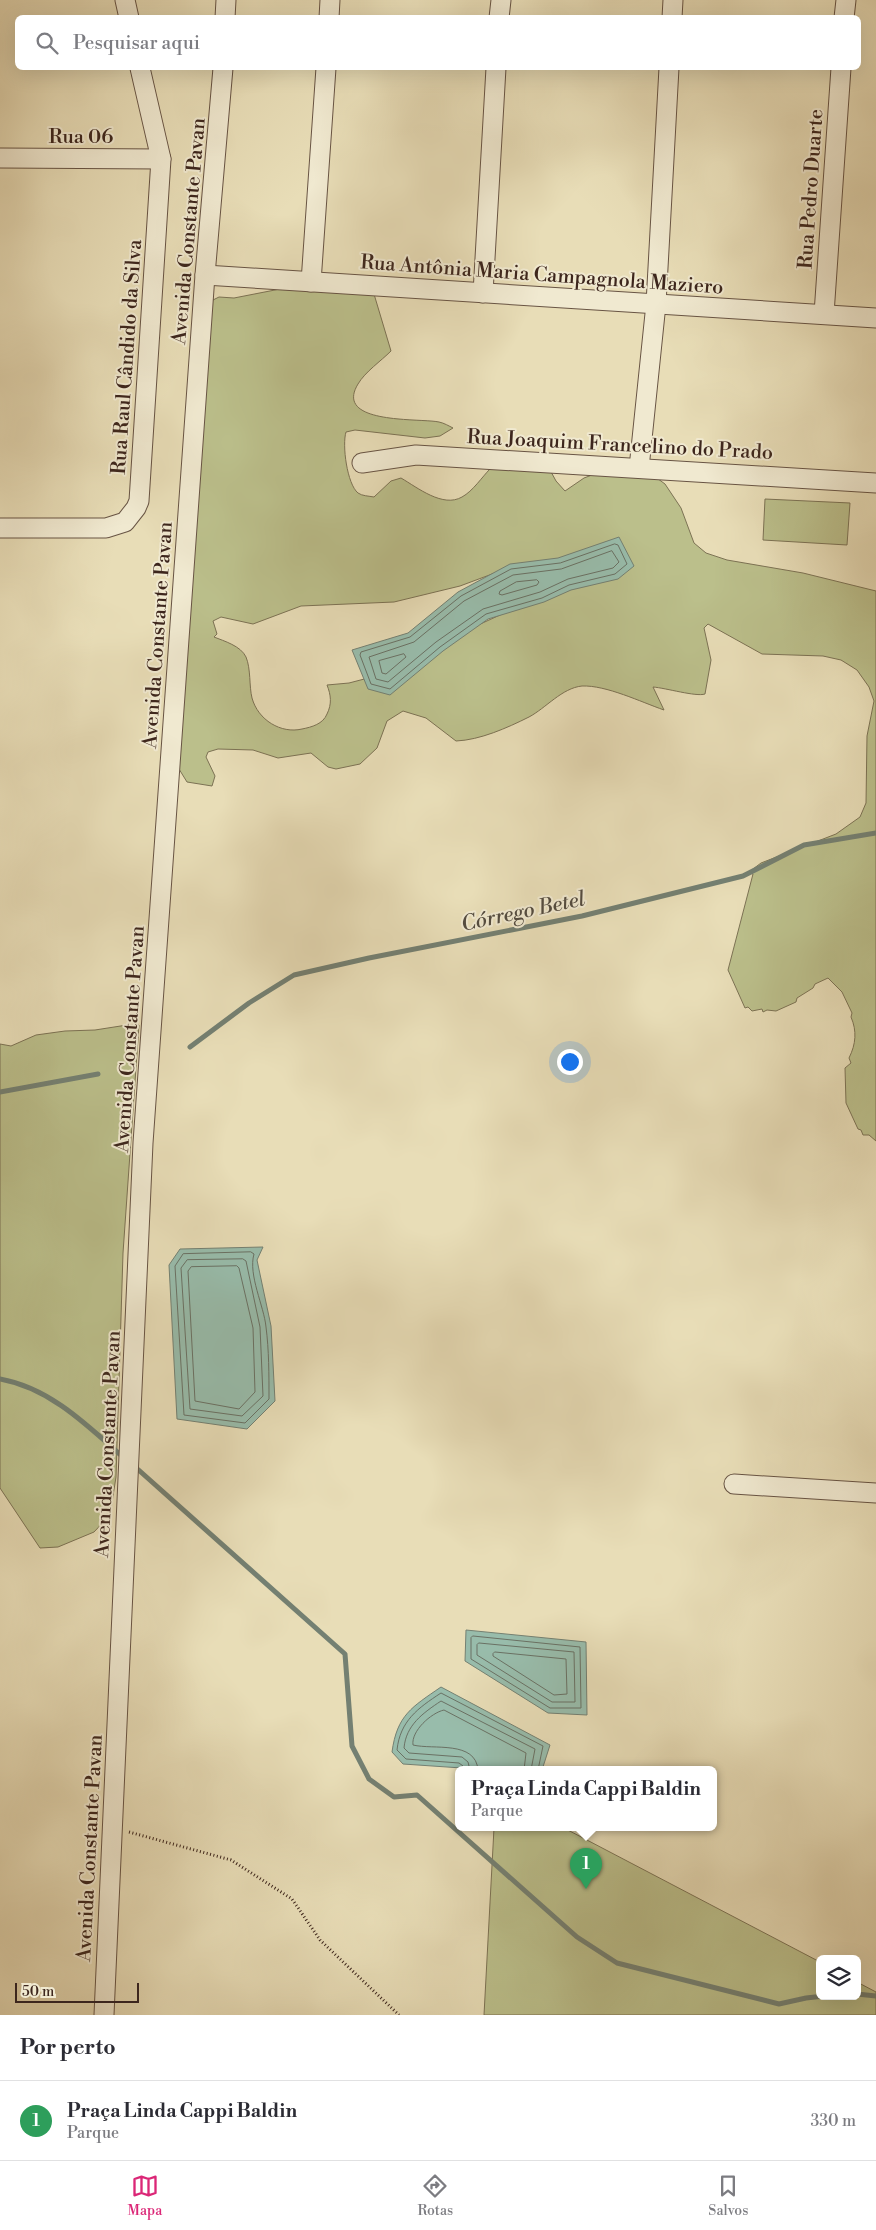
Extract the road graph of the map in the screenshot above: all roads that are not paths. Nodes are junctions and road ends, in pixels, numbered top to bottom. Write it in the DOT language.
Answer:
graph roads {
  1 [pos="125,0"];
  2 [pos="226,0"];
  3 [pos="330,0"];
  4 [pos="500,0"];
  5 [pos="673,0"];
  6 [pos="846,0"];
  7 [pos="128,15"];
  8 [pos="225,15"];
  9 [pos="329,15"];
  10 [pos="500,15"];
  11 [pos="672,15"];
  12 [pos="844,15"];
  13 [pos="140,70"];
  14 [pos="223,70"];
  15 [pos="326,70"];
  16 [pos="496,70"];
  17 [pos="669,70"];
  18 [pos="841,70"];
  19 [pos="0,158"];
  20 [pos="161,159"];
  21 [pos="205,275"];
  22 [pos="311,282"];
  23 [pos="483,292"];
  24 [pos="656,304"];
  25 [pos="824,314"];
  26 [pos="876,318"];
  27 [pos="362,463"];
  28 [pos="639,468"];
  29 [pos="876,483"];
  30 [pos="0,528"];
  31 [pos="734,1484"];
  32 [pos="876,1494"];
  33 [pos="104,2015"];
  1 -- 7 [label="street"];
  2 -- 8 [label="street"];
  3 -- 9 [label="street"];
  4 -- 10 [label="street"];
  5 -- 11 [label="street"];
  6 -- 12 [label="street"];
  13 -- 20 [label="street, Rua Raul Cândido da Silva"];
  14 -- 21 [label="street, Avenida Constante Pavan"];
  15 -- 22 [label="street"];
  16 -- 23 [label="street"];
  17 -- 24 [label="street"];
  18 -- 25 [label="street, Rua Pedro Duarte"];
  19 -- 20 [label="street, Rua 06"];
  20 -- 30 [label="street, Rua Raul Cândido da Silva"];
  21 -- 22 [label="street, Rua Antônia Maria Campagnola Maziero"];
  21 -- 33 [label="street, Avenida Constante Pavan"];
  22 -- 23 [label="street, Rua Antônia Maria Campagnola Maziero"];
  23 -- 24 [label="street, Rua Antônia Maria Campagnola Maziero"];
  24 -- 25 [label="street, Rua Antônia Maria Campagnola Maziero"];
  24 -- 28 [label="street"];
  25 -- 26 [label="street, Rua Antônia Maria Campagnola Maziero"];
  27 -- 28 [label="street, Rua Joaquim Francelino do Prado"];
  28 -- 29 [label="street, Rua Joaquim Francelino do Prado"];
  31 -- 32 [label="street"];
}
